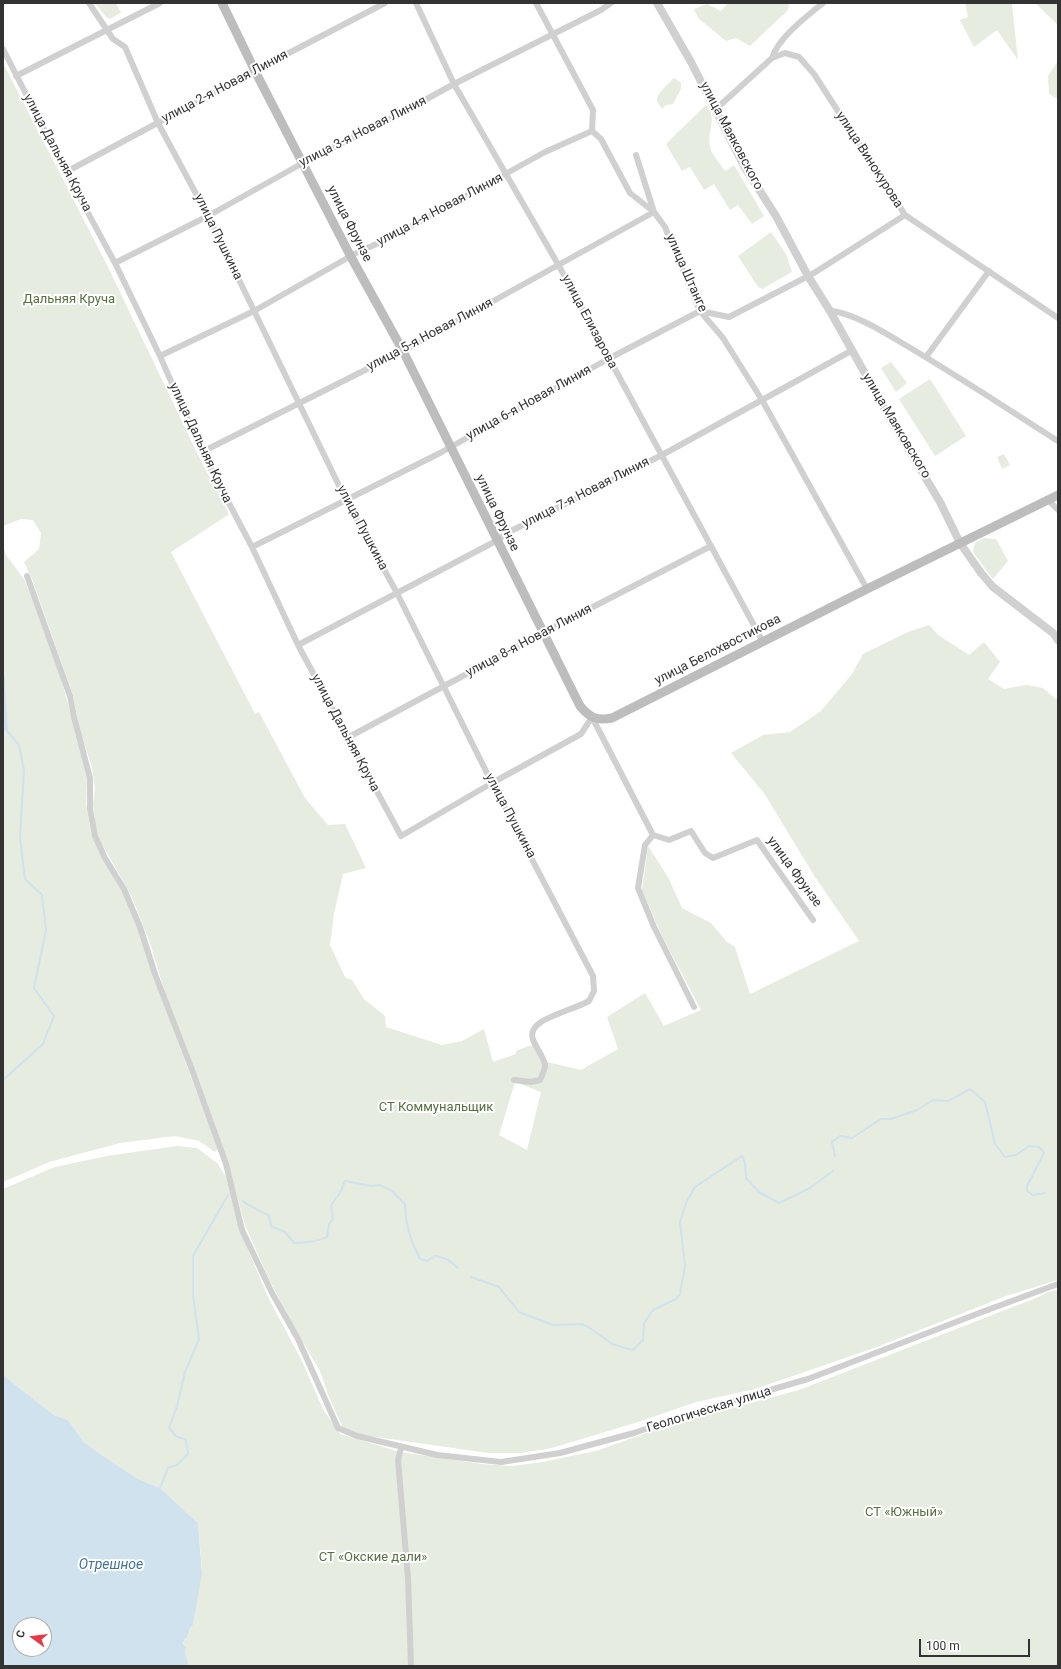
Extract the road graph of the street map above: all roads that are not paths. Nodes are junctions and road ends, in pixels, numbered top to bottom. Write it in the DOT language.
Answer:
graph roads {
  1 [pos="89,3"];
  2 [pos="160,3"];
  3 [pos="222,3"];
  4 [pos="385,3"];
  5 [pos="416,3"];
  6 [pos="536,3"];
  7 [pos="611,3"];
  8 [pos="657,3"];
  9 [pos="823,3"];
  10 [pos="106,30"];
  11 [pos="553,34"];
  12 [pos="3,49"];
  13 [pos="772,58"];
  14 [pos="255,71"];
  15 [pos="16,76"];
  16 [pos="454,84"];
  17 [pos="716,109"];
  18 [pos="158,124"];
  19 [pos="592,131"];
  20 [pos="636,155"];
  21 [pos="303,163"];
  22 [pos="66,172"];
  23 [pos="505,175"];
  24 [pos="654,212"];
  25 [pos="905,215"];
  26 [pos="208,216"];
  27 [pos="351,256"];
  28 [pos="115,263"];
  29 [pos="559,266"];
  30 [pos="990,271"];
  31 [pos="808,276"];
  32 [pos="254,311"];
  33 [pos="700,311"];
  34 [pos="830,311"];
  35 [pos="1058,318"];
  36 [pos="851,350"];
  37 [pos="403,352"];
  38 [pos="160,356"];
  39 [pos="926,357"];
  40 [pos="608,359"];
  41 [pos="762,400"];
  42 [pos="299,402"];
  43 [pos="1058,441"];
  44 [pos="450,448"];
  45 [pos="202,452"];
  46 [pos="662,455"];
  47 [pos="1058,495"];
  48 [pos="346,500"];
  49 [pos="1048,500"];
  50 [pos="1058,510"];
  51 [pos="496,541"];
  52 [pos="960,543"];
  53 [pos="711,546"];
  54 [pos="252,547"];
  55 [pos="27,576"];
  56 [pos="867,589"];
  57 [pos="396,593"];
  58 [pos="544,634"];
  59 [pos="1058,640"];
  60 [pos="762,642"];
  61 [pos="298,645"];
  62 [pos="443,686"];
  63 [pos="592,717"];
  64 [pos="347,738"];
  65 [pos="492,783"];
  66 [pos="653,835"];
  67 [pos="813,920"];
  68 [pos="694,1007"];
  69 [pos="514,1080"];
  70 [pos="1058,1284"];
  71 [pos="401,1448"];
  72 [pos="411,1666"];
  1 -- 10 [label="street, улица Пушкина"];
  2 -- 10 [label="street"];
  3 -- 14 [label="main road, улица Фрунзе"];
  4 -- 14 [label="street, улица 2-я Новая Линия"];
  5 -- 16 [label="street, улица Елизарова"];
  6 -- 11 [label="street"];
  7 -- 11 [label="street, улица 3-я Новая Линия"];
  8 -- 17 [label="street, улица Маяковского"];
  9 -- 13 [label="street, улица Винокурова"];
  10 -- 15 [label="street"];
  10 -- 18 [label="street, улица Пушкина"];
  11 -- 16 [label="street, улица 3-я Новая Линия"];
  11 -- 19 [label="street"];
  12 -- 15 [label="street, улица Дальняя Круча"];
  13 -- 17 [label="street, улица Винокурова"];
  13 -- 25 [label="street, улица Винокурова"];
  14 -- 18 [label="street, улица 2-я Новая Линия"];
  14 -- 21 [label="main road, улица Фрунзе"];
  15 -- 22 [label="street, улица Дальняя Круча"];
  16 -- 21 [label="street, улица 3-я Новая Линия"];
  16 -- 23 [label="street, улица Елизарова"];
  17 -- 31 [label="street, улица Маяковского"];
  18 -- 22 [label="street, улица 2-я Новая Линия"];
  18 -- 26 [label="street, улица Пушкина"];
  19 -- 23 [label="street, улица 4-я Новая Линия"];
  19 -- 24 [label="street, улица Штанге"];
  20 -- 24 [label="street"];
  21 -- 26 [label="street, улица 3-я Новая Линия"];
  21 -- 27 [label="main road, улица Фрунзе"];
  22 -- 28 [label="street, улица Дальняя Круча"];
  23 -- 27 [label="street, улица 4-я Новая Линия"];
  23 -- 29 [label="street, улица Елизарова"];
  24 -- 29 [label="street, улица 5-я Новая Линия"];
  24 -- 33 [label="street, улица Штанге"];
  25 -- 30 [label="street, улица Винокурова"];
  25 -- 31 [label="street"];
  26 -- 28 [label="street, улица 3-я Новая Линия"];
  26 -- 32 [label="street, улица Пушкина"];
  27 -- 32 [label="street, улица 4-я Новая Линия"];
  27 -- 37 [label="main road, улица Фрунзе"];
  28 -- 38 [label="street, улица Дальняя Круча"];
  29 -- 37 [label="street, улица 5-я Новая Линия"];
  29 -- 40 [label="street, улица Елизарова"];
  30 -- 35 [label="street, улица Винокурова"];
  30 -- 39 [label="street"];
  31 -- 33 [label="street"];
  31 -- 34 [label="street, улица Маяковского"];
  32 -- 38 [label="street, улица 4-я Новая Линия"];
  32 -- 42 [label="street, улица Пушкина"];
  33 -- 40 [label="street, улица 6-я Новая Линия"];
  33 -- 41 [label="street, улица Штанге"];
  34 -- 36 [label="street, улица Маяковского"];
  34 -- 39 [label="street"];
  36 -- 41 [label="street, улица 7-я Новая Линия"];
  36 -- 52 [label="street, улица Маяковского"];
  37 -- 42 [label="street, улица 5-я Новая Линия"];
  37 -- 44 [label="main road, улица Фрунзе"];
  38 -- 45 [label="street, улица Дальняя Круча"];
  39 -- 43 [label="street"];
  40 -- 44 [label="street, улица 6-я Новая Линия"];
  40 -- 46 [label="street, улица Елизарова"];
  41 -- 46 [label="street, улица 7-я Новая Линия"];
  41 -- 56 [label="street, улица Штанге"];
  42 -- 45 [label="street, улица 5-я Новая Линия"];
  42 -- 48 [label="street, улица Пушкина"];
  44 -- 48 [label="street, улица 6-я Новая Линия"];
  44 -- 51 [label="main road, улица Фрунзе"];
  45 -- 54 [label="street, улица Дальняя Круча"];
  46 -- 51 [label="street, улица 7-я Новая Линия"];
  46 -- 53 [label="street, улица Елизарова"];
  47 -- 49 [label="main road, улица Белохвостикова"];
  48 -- 54 [label="street, улица 6-я Новая Линия"];
  48 -- 57 [label="street, улица Пушкина"];
  49 -- 50 [label="street"];
  49 -- 52 [label="main road, улица Белохвостикова"];
  51 -- 57 [label="street, улица 7-я Новая Линия"];
  51 -- 58 [label="main road, улица Фрунзе"];
  52 -- 56 [label="main road, улица Белохвостикова"];
  52 -- 59 [label="street, улица Маяковского"];
  53 -- 58 [label="street, улица 8-я Новая Линия"];
  53 -- 60 [label="street, улица Елизарова"];
  54 -- 61 [label="street, улица Дальняя Круча"];
  55 -- 71 [label="street, Геологическая улица"];
  56 -- 60 [label="main road, улица Белохвостикова"];
  57 -- 61 [label="street, улица 7-я Новая Линия"];
  57 -- 62 [label="street, улица Пушкина"];
  58 -- 62 [label="street, улица 8-я Новая Линия"];
  58 -- 63 [label="main road, улица Фрунзе"];
  60 -- 63 [label="main road, улица Белохвостикова"];
  61 -- 64 [label="street, улица Дальняя Круча"];
  62 -- 64 [label="street, улица 8-я Новая Линия"];
  62 -- 65 [label="street, улица Пушкина"];
  63 -- 65 [label="street"];
  63 -- 66 [label="street, улица Фрунзе"];
  64 -- 65 [label="street, улица Дальняя Круча"];
  65 -- 69 [label="street, улица Пушкина"];
  66 -- 67 [label="street, улица Фрунзе"];
  66 -- 68 [label="street"];
  70 -- 71 [label="street, Геологическая улица"];
  71 -- 72 [label="street"];
}
